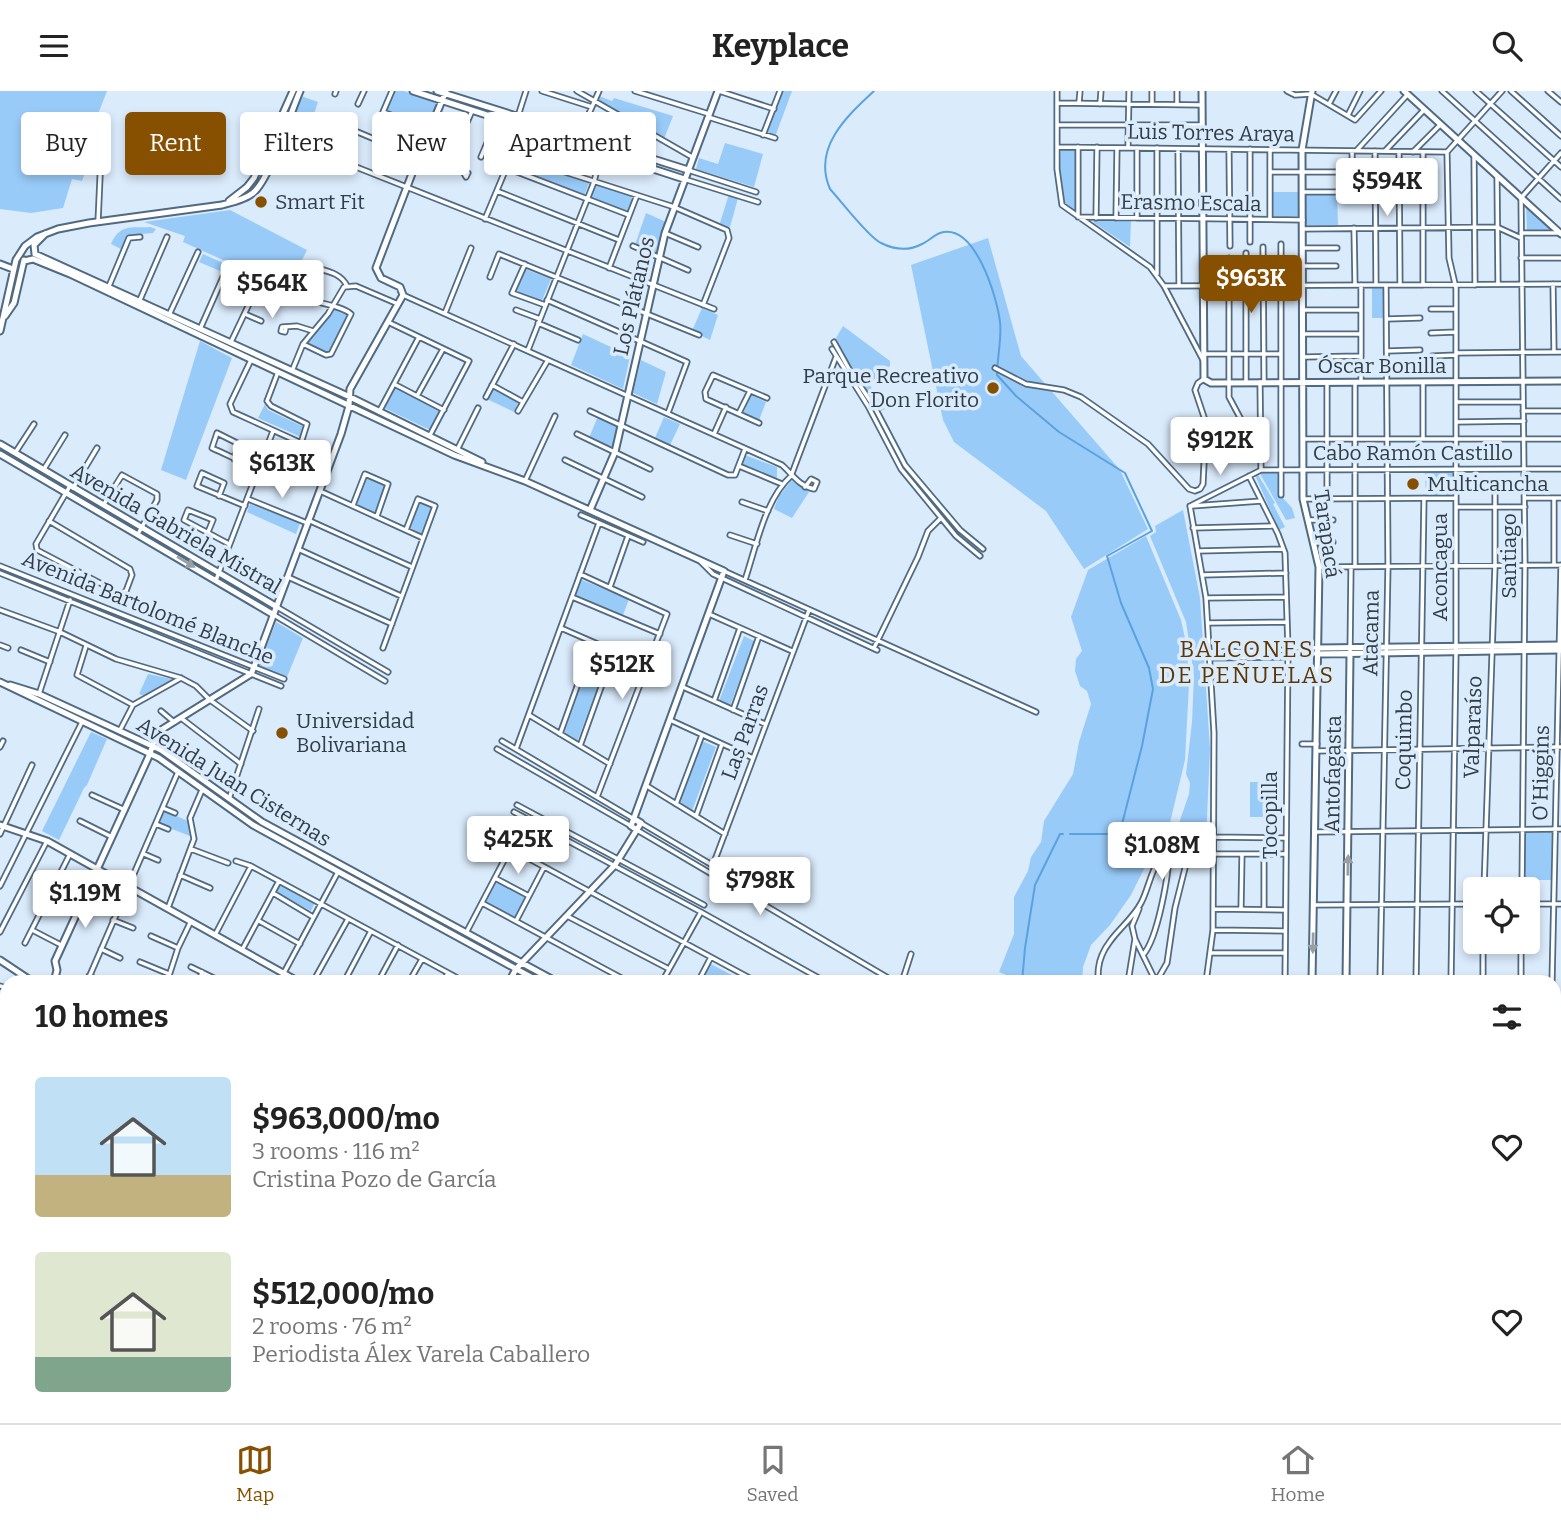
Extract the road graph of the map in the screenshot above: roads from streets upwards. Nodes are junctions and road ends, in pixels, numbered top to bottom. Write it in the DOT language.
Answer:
graph roads {
  1 [pos="293,91"];
  2 [pos="300,91"];
  3 [pos="364,91"];
  4 [pos="393,91"];
  5 [pos="413,91"];
  6 [pos="437,91"];
  7 [pos="526,91"];
  8 [pos="541,91"];
  9 [pos="578,91"];
  10 [pos="598,91"];
  11 [pos="635,91"];
  12 [pos="718,91"];
  13 [pos="780,91"];
  14 [pos="1057,91"];
  15 [pos="1080,91"];
  16 [pos="1101,91"];
  17 [pos="1129,91"];
  18 [pos="1152,91"];
  19 [pos="1177,91"];
  20 [pos="1202,91"];
  21 [pos="1287,91"];
  22 [pos="1336,91"];
  23 [pos="1360,91"];
  24 [pos="1381,91"];
  25 [pos="1442,91"];
  26 [pos="1476,91"];
  27 [pos="1502,91"];
  28 [pos="1511,91"];
  29 [pos="1548,91"];
  30 [pos="446,92"];
  31 [pos="1311,93"];
  32 [pos="1406,93"];
  33 [pos="442,101"];
  34 [pos="594,101"];
  35 [pos="1561,102"];
  36 [pos="1057,103"];
  37 [pos="358,104"];
  38 [pos="1079,104"];
  39 [pos="1100,104"];
  40 [pos="1129,104"];
  41 [pos="1152,104"];
  42 [pos="1177,104"];
  43 [pos="1329,104"];
  44 [pos="1490,104"];
  45 [pos="1202,105"];
  46 [pos="592,107"];
  47 [pos="774,109"];
  48 [pos="1424,110"];
  49 [pos="472,111"];
  50 [pos="292,112"];
  51 [pos="383,112"];
  52 [pos="437,112"];
  53 [pos="504,112"];
  54 [pos="520,112"];
  55 [pos="590,112"];
  56 [pos="470,115"];
  57 [pos="484,115"];
  58 [pos="1348,115"];
  59 [pos="708,116"];
  60 [pos="1475,121"];
  61 [pos="1441,124"];
  62 [pos="1057,125"];
  63 [pos="1128,125"];
  64 [pos="1202,125"];
  65 [pos="763,135"];
  66 [pos="1561,137"];
  67 [pos="775,138"];
  68 [pos="1458,140"];
  69 [pos="1057,147"];
  70 [pos="1078,147"];
  71 [pos="1097,147"];
  72 [pos="1116,148"];
  73 [pos="1128,148"];
  74 [pos="1137,148"];
  75 [pos="1157,148"];
  76 [pos="1178,149"];
  77 [pos="1202,149"];
  78 [pos="1229,149"];
  79 [pos="1250,149"];
  80 [pos="484,150"];
  81 [pos="1270,150"];
  82 [pos="1303,150"];
  83 [pos="1354,151"];
  84 [pos="1375,151"];
  85 [pos="1385,151"];
  86 [pos="1399,152"];
  87 [pos="1413,152"];
  88 [pos="1423,152"];
  89 [pos="1447,152"];
  90 [pos="1561,153"];
  91 [pos="1474,155"];
  92 [pos="481,157"];
  93 [pos="692,157"];
  94 [pos="656,160"];
  95 [pos="1554,161"];
  96 [pos="1561,167"];
  97 [pos="358,169"];
  98 [pos="656,170"];
  99 [pos="688,170"];
  100 [pos="1270,172"];
  101 [pos="1303,172"];
  102 [pos="1353,172"];
  103 [pos="100,175"];
  104 [pos="266,175"];
  105 [pos="412,175"];
  106 [pos="504,175"];
  107 [pos="525,175"];
  108 [pos="573,175"];
  109 [pos="596,175"];
  110 [pos="1497,175"];
  111 [pos="684,179"];
  112 [pos="1538,179"];
  113 [pos="594,182"];
  114 [pos="406,188"];
  115 [pos="497,191"];
  116 [pos="756,192"];
  117 [pos="1303,193"];
  118 [pos="636,195"];
  119 [pos="1521,198"];
  120 [pos="587,199"];
  121 [pos="1561,199"];
  122 [pos="758,202"];
  123 [pos="222,205"];
  124 [pos="674,207"];
  125 [pos="629,215"];
  126 [pos="1078,218"];
  127 [pos="1096,218"];
  128 [pos="1116,218"];
  129 [pos="1137,218"];
  130 [pos="1157,218"];
  131 [pos="485,219"];
  132 [pos="1178,219"];
  133 [pos="1203,219"];
  134 [pos="1230,219"];
  135 [pos="1250,219"];
  136 [pos="1270,219"];
  137 [pos="1303,220"];
  138 [pos="98,222"];
  139 [pos="577,223"];
  140 [pos="1423,227"];
  141 [pos="1448,227"];
  142 [pos="1474,227"];
  143 [pos="1497,227"];
  144 [pos="1354,228"];
  145 [pos="1376,228"];
  146 [pos="1399,228"];
  147 [pos="1303,229"];
  148 [pos="45,233"];
  149 [pos="665,233"];
  150 [pos="1560,234"];
  151 [pos="1521,236"];
  152 [pos="140,237"];
  153 [pos="167,237"];
  154 [pos="620,240"];
  155 [pos="1250,242"];
  156 [pos="1281,244"];
  157 [pos="633,246"];
  158 [pos="1230,246"];
  159 [pos="698,247"];
  160 [pos="1263,247"];
  161 [pos="1303,248"];
  162 [pos="1337,248"];
  163 [pos="471,249"];
  164 [pos="566,251"];
  165 [pos="198,252"];
  166 [pos="1246,253"];
  167 [pos="35,254"];
  168 [pos="1229,258"];
  169 [pos="1521,258"];
  170 [pos="1561,258"];
  171 [pos="661,259"];
  172 [pos="24,261"];
  173 [pos="0,264"];
  174 [pos="525,264"];
  175 [pos="1303,266"];
  176 [pos="1336,266"];
  177 [pos="609,268"];
  178 [pos="13,269"];
  179 [pos="320,269"];
  180 [pos="688,269"];
  181 [pos="1157,276"];
  182 [pos="223,277"];
  183 [pos="489,277"];
  184 [pos="556,277"];
  185 [pos="1498,284"];
  186 [pos="1522,284"];
  187 [pos="1553,284"];
  188 [pos="1561,284"];
  189 [pos="1355,285"];
  190 [pos="1361,285"];
  191 [pos="1376,285"];
  192 [pos="1386,285"];
  193 [pos="1400,285"];
  194 [pos="1423,285"];
  195 [pos="1456,285"];
  196 [pos="1475,285"];
  197 [pos="109,286"];
  198 [pos="347,286"];
  199 [pos="654,286"];
  200 [pos="1164,286"];
  201 [pos="1179,286"];
  202 [pos="1203,286"];
  203 [pos="1229,286"];
  204 [pos="1246,286"];
  205 [pos="1263,286"];
  206 [pos="1281,286"];
  207 [pos="1303,286"];
  208 [pos="274,291"];
  209 [pos="403,295"];
  210 [pos="303,297"];
  211 [pos="547,300"];
  212 [pos="139,302"];
  213 [pos="398,304"];
  214 [pos="333,305"];
  215 [pos="545,305"];
  216 [pos="703,305"];
  217 [pos="3,306"];
  218 [pos="13,306"];
  219 [pos="714,309"];
  220 [pos="1431,309"];
  221 [pos="1456,309"];
  222 [pos="516,310"];
  223 [pos="1303,310"];
  224 [pos="1361,310"];
  225 [pos="445,313"];
  226 [pos="648,313"];
  227 [pos="245,314"];
  228 [pos="169,315"];
  229 [pos="1420,318"];
  230 [pos="3,319"];
  231 [pos="1386,319"];
  232 [pos="261,321"];
  233 [pos="539,321"];
  234 [pos="388,322"];
  235 [pos="286,328"];
  236 [pos="200,329"];
  237 [pos="0,331"];
  238 [pos="313,331"];
  239 [pos="1431,333"];
  240 [pos="1456,333"];
  241 [pos="1303,334"];
  242 [pos="1361,334"];
  243 [pos="699,335"];
  244 [pos="419,337"];
  245 [pos="578,340"];
  246 [pos="641,340"];
  247 [pos="834,342"];
  248 [pos="231,343"];
  249 [pos="303,344"];
  250 [pos="514,344"];
  251 [pos="443,349"];
  252 [pos="832,349"];
  253 [pos="528,350"];
  254 [pos="1420,350"];
  255 [pos="1387,351"];
  256 [pos="840,352"];
  257 [pos="1523,352"];
  258 [pos="1554,352"];
  259 [pos="1561,352"];
  260 [pos="1204,353"];
  261 [pos="1228,354"];
  262 [pos="1246,354"];
  263 [pos="1264,354"];
  264 [pos="1281,354"];
  265 [pos="1456,354"];
  266 [pos="1361,356"];
  267 [pos="1432,356"];
  268 [pos="836,357"];
  269 [pos="1303,357"];
  270 [pos="251,360"];
  271 [pos="548,360"];
  272 [pos="1204,362"];
  273 [pos="997,369"];
  274 [pos="292,371"];
  275 [pos="278,372"];
  276 [pos="1204,379"];
  277 [pos="1523,381"];
  278 [pos="1561,381"];
  279 [pos="1228,382"];
  280 [pos="1246,382"];
  281 [pos="1262,382"];
  282 [pos="1281,382"];
  283 [pos="1304,382"];
  284 [pos="1327,382"];
  285 [pos="1358,382"];
  286 [pos="1387,382"];
  287 [pos="1423,382"];
  288 [pos="1456,382"];
  289 [pos="394,384"];
  290 [pos="492,385"];
  291 [pos="750,391"];
  292 [pos="627,395"];
  293 [pos="417,396"];
  294 [pos="350,397"];
  295 [pos="486,397"];
  296 [pos="767,398"];
  297 [pos="523,402"];
  298 [pos="1456,402"];
  299 [pos="1523,402"];
  300 [pos="349,406"];
  301 [pos="726,407"];
  302 [pos="478,408"];
  303 [pos="444,410"];
  304 [pos="518,411"];
  305 [pos="590,411"];
  306 [pos="1523,411"];
  307 [pos="1561,411"];
  308 [pos="379,412"];
  309 [pos="668,413"];
  310 [pos="739,413"];
  311 [pos="555,416"];
  312 [pos="1524,421"];
  313 [pos="1456,422"];
  314 [pos="34,423"];
  315 [pos="760,423"];
  316 [pos="621,425"];
  317 [pos="273,431"];
  318 [pos="412,431"];
  319 [pos="65,435"];
  320 [pos="430,435"];
  321 [pos="577,435"];
  322 [pos="714,435"];
  323 [pos="1304,439"];
  324 [pos="1327,439"];
  325 [pos="1355,439"];
  326 [pos="1387,439"];
  327 [pos="1423,439"];
  328 [pos="1456,439"];
  329 [pos="1524,439"];
  330 [pos="1561,439"];
  331 [pos="301,443"];
  332 [pos="0,444"];
  333 [pos="97,449"];
  334 [pos="746,449"];
  335 [pos="456,452"];
  336 [pos="615,452"];
  337 [pos="15,453"];
  338 [pos="0,454"];
  339 [pos="1260,455"];
  340 [pos="332,457"];
  341 [pos="262,458"];
  342 [pos="234,459"];
  343 [pos="565,460"];
  344 [pos="739,465"];
  345 [pos="258,469"];
  346 [pos="650,469"];
  347 [pos="1304,469"];
  348 [pos="1326,469"];
  349 [pos="1355,469"];
  350 [pos="1388,469"];
  351 [pos="1456,469"];
  352 [pos="1524,469"];
  353 [pos="1561,469"];
  354 [pos="44,470"];
  355 [pos="1261,470"];
  356 [pos="1281,470"];
  357 [pos="791,476"];
  358 [pos="1248,476"];
  359 [pos="604,478"];
  360 [pos="525,481"];
  361 [pos="782,484"];
  362 [pos="72,487"];
  363 [pos="806,487"];
  364 [pos="1495,489"];
  365 [pos="320,491"];
  366 [pos="66,493"];
  367 [pos="1281,495"];
  368 [pos="219,496"];
  369 [pos="642,497"];
  370 [pos="1355,498"];
  371 [pos="1388,498"];
  372 [pos="1424,498"];
  373 [pos="1456,498"];
  374 [pos="1525,498"];
  375 [pos="1555,498"];
  376 [pos="1561,498"];
  377 [pos="248,499"];
  378 [pos="1303,499"];
  379 [pos="1326,499"];
  380 [pos="1261,501"];
  381 [pos="742,502"];
  382 [pos="104,505"];
  383 [pos="353,505"];
  384 [pos="245,506"];
  385 [pos="1190,506"];
  386 [pos="1456,507"];
  387 [pos="1495,507"];
  388 [pos="1525,507"];
  389 [pos="590,509"];
  390 [pos="768,511"];
  391 [pos="946,514"];
  392 [pos="581,515"];
  393 [pos="377,516"];
  394 [pos="942,517"];
  395 [pos="1308,520"];
  396 [pos="1333,520"];
  397 [pos="49,521"];
  398 [pos="308,522"];
  399 [pos="599,523"];
  400 [pos="1274,526"];
  401 [pos="142,527"];
  402 [pos="1193,528"];
  403 [pos="406,530"];
  404 [pos="208,532"];
  405 [pos="138,534"];
  406 [pos="730,535"];
  407 [pos="628,536"];
  408 [pos="424,538"];
  409 [pos="643,542"];
  410 [pos="1333,542"];
  411 [pos="1314,543"];
  412 [pos="229,544"];
  413 [pos="757,544"];
  414 [pos="983,548"];
  415 [pos="298,549"];
  416 [pos="1283,549"];
  417 [pos="1198,551"];
  418 [pos="980,556"];
  419 [pos="1554,565"];
  420 [pos="1561,565"];
  421 [pos="0,566"];
  422 [pos="1388,566"];
  423 [pos="1423,566"];
  424 [pos="1456,566"];
  425 [pos="1495,566"];
  426 [pos="1525,566"];
  427 [pos="412,567"];
  428 [pos="1319,567"];
  429 [pos="1353,567"];
  430 [pos="219,572"];
  431 [pos="0,573"];
  432 [pos="1286,573"];
  433 [pos="580,574"];
  434 [pos="723,575"];
  435 [pos="1202,575"];
  436 [pos="288,577"];
  437 [pos="216,580"];
  438 [pos="745,580"];
  439 [pos="610,588"];
  440 [pos="401,596"];
  441 [pos="572,597"];
  442 [pos="1286,597"];
  443 [pos="70,598"];
  444 [pos="1206,598"];
  445 [pos="277,607"];
  446 [pos="0,610"];
  447 [pos="808,610"];
  448 [pos="709,614"];
  449 [pos="274,615"];
  450 [pos="806,617"];
  451 [pos="1287,622"];
  452 [pos="1208,623"];
  453 [pos="391,624"];
  454 [pos="561,628"];
  455 [pos="740,628"];
  456 [pos="60,632"];
  457 [pos="660,634"];
  458 [pos="759,636"];
  459 [pos="337,641"];
  460 [pos="877,641"];
  461 [pos="593,642"];
  462 [pos="0,645"];
  463 [pos="86,646"];
  464 [pos="1560,647"];
  465 [pos="8,648"];
  466 [pos="383,648"];
  467 [pos="1492,648"];
  468 [pos="1525,648"];
  469 [pos="332,649"];
  470 [pos="1288,649"];
  471 [pos="1421,649"];
  472 [pos="1456,649"];
  473 [pos="21,650"];
  474 [pos="792,650"];
  475 [pos="1386,650"];
  476 [pos="614,651"];
  477 [pos="1318,651"];
  478 [pos="1350,651"];
  479 [pos="1210,652"];
  480 [pos="359,654"];
  481 [pos="1287,656"];
  482 [pos="1210,658"];
  483 [pos="50,661"];
  484 [pos="355,663"];
  485 [pos="648,666"];
  486 [pos="253,671"];
  487 [pos="388,672"];
  488 [pos="181,678"];
  489 [pos="284,679"];
  490 [pos="385,681"];
  491 [pos="0,682"];
  492 [pos="281,686"];
  493 [pos="683,687"];
  494 [pos="39,694"];
  495 [pos="210,700"];
  496 [pos="714,701"];
  497 [pos="133,705"];
  498 [pos="259,709"];
  499 [pos="733,710"];
  500 [pos="161,711"];
  501 [pos="1036,712"];
  502 [pos="528,715"];
  503 [pos="181,718"];
  504 [pos="670,720"];
  505 [pos="83,722"];
  506 [pos="174,722"];
  507 [pos="765,724"];
  508 [pos="120,730"];
  509 [pos="253,731"];
  510 [pos="560,734"];
  511 [pos="702,735"];
  512 [pos="3,741"];
  513 [pos="502,741"];
  514 [pos="722,744"];
  515 [pos="1302,744"];
  516 [pos="1317,744"];
  517 [pos="152,746"];
  518 [pos="580,746"];
  519 [pos="0,747"];
  520 [pos="1559,747"];
  521 [pos="1488,748"];
  522 [pos="1524,748"];
  523 [pos="497,749"];
  524 [pos="516,749"];
  525 [pos="1455,749"];
  526 [pos="1384,750"];
  527 [pos="1420,750"];
  528 [pos="1316,751"];
  529 [pos="1349,751"];
  530 [pos="150,754"];
  531 [pos="753,758"];
  532 [pos="241,764"];
  533 [pos="610,764"];
  534 [pos="32,765"];
  535 [pos="179,770"];
  536 [pos="647,786"];
  537 [pos="204,789"];
  538 [pos="92,795"];
  539 [pos="597,797"];
  540 [pos="229,799"];
  541 [pos="676,804"];
  542 [pos="517,805"];
  543 [pos="163,808"];
  544 [pos="125,810"];
  545 [pos="514,812"];
  546 [pos="175,813"];
  547 [pos="696,816"];
  548 [pos="634,819"];
  549 [pos="80,821"];
  550 [pos="641,823"];
  551 [pos="156,824"];
  552 [pos="2,826"];
  553 [pos="631,826"];
  554 [pos="168,829"];
  555 [pos="1558,829"];
  556 [pos="637,830"];
  557 [pos="1485,830"];
  558 [pos="1523,830"];
  559 [pos="1383,831"];
  560 [pos="1418,831"];
  561 [pos="1453,831"];
  562 [pos="1315,832"];
  563 [pos="1348,832"];
  564 [pos="26,833"];
  565 [pos="0,834"];
  566 [pos="725,834"];
  567 [pos="112,837"];
  568 [pos="1212,837"];
  569 [pos="1285,838"];
  570 [pos="47,841"];
  571 [pos="500,843"];
  572 [pos="191,849"];
  573 [pos="510,849"];
  574 [pos="1169,849"];
  575 [pos="70,853"];
  576 [pos="143,853"];
  577 [pos="1212,853"];
  578 [pos="1242,853"];
  579 [pos="1264,854"];
  580 [pos="1285,854"];
  581 [pos="620,858"];
  582 [pos="158,860"];
  583 [pos="236,861"];
  584 [pos="229,863"];
  585 [pos="615,865"];
  586 [pos="713,865"];
  587 [pos="251,866"];
  588 [pos="544,867"];
  589 [pos="98,869"];
  590 [pos="338,872"];
  591 [pos="180,875"];
  592 [pos="729,875"];
  593 [pos="1484,877"];
  594 [pos="1522,877"];
  595 [pos="495,878"];
  596 [pos="279,881"];
  597 [pos="128,885"];
  598 [pos="0,886"];
  599 [pos="210,888"];
  600 [pos="591,892"];
  601 [pos="273,893"];
  602 [pos="529,896"];
  603 [pos="482,903"];
  604 [pos="321,904"];
  605 [pos="1141,904"];
  606 [pos="1417,904"];
  607 [pos="1452,904"];
  608 [pos="1463,904"];
  609 [pos="1540,904"];
  610 [pos="1554,904"];
  611 [pos="1561,904"];
  612 [pos="704,905"];
  613 [pos="1313,905"];
  614 [pos="1347,905"];
  615 [pos="1381,905"];
  616 [pos="168,908"];
  617 [pos="1213,909"];
  618 [pos="1241,909"];
  619 [pos="1264,909"];
  620 [pos="1285,909"];
  621 [pos="701,912"];
  622 [pos="567,916"];
  623 [pos="314,917"];
  624 [pos="348,919"];
  625 [pos="113,920"];
  626 [pos="191,921"];
  627 [pos="258,921"];
  628 [pos="516,921"];
  629 [pos="1126,922"];
  630 [pos="1132,926"];
  631 [pos="133,928"];
  632 [pos="32,930"];
  633 [pos="1213,930"];
  634 [pos="372,931"];
  635 [pos="1285,931"];
  636 [pos="0,932"];
  637 [pos="466,933"];
  638 [pos="215,935"];
  639 [pos="151,936"];
  640 [pos="545,937"];
  641 [pos="1135,939"];
  642 [pos="25,943"];
  643 [pos="685,943"];
  644 [pos="300,944"];
  645 [pos="398,945"];
  646 [pos="63,946"];
  647 [pos="178,948"];
  648 [pos="101,949"];
  649 [pos="242,951"];
  650 [pos="1211,953"];
  651 [pos="1285,953"];
  652 [pos="911,954"];
  653 [pos="1483,954"];
  654 [pos="1521,954"];
  655 [pos="1143,955"];
  656 [pos="711,957"];
  657 [pos="120,958"];
  658 [pos="422,958"];
  659 [pos="0,960"];
  660 [pos="140,962"];
  661 [pos="522,962"];
  662 [pos="191,967"];
  663 [pos="516,969"];
  664 [pos="669,969"];
  665 [pos="202,972"];
  666 [pos="283,973"];
  667 [pos="448,973"];
  668 [pos="169,974"];
  669 [pos="22,975"];
  670 [pos="56,975"];
  671 [pos="89,975"];
  672 [pos="201,975"];
  673 [pos="208,975"];
  674 [pos="287,975"];
  675 [pos="317,975"];
  676 [pos="348,975"];
  677 [pos="382,975"];
  678 [pos="414,975"];
  679 [pos="452,975"];
  680 [pos="513,975"];
  681 [pos="527,975"];
  682 [pos="545,975"];
  683 [pos="616,975"];
  684 [pos="666,975"];
  685 [pos="702,975"];
  686 [pos="744,975"];
  687 [pos="814,975"];
  688 [pos="883,975"];
  689 [pos="904,975"];
  690 [pos="1099,975"];
  691 [pos="1129,975"];
  692 [pos="1153,975"];
  693 [pos="1160,975"];
  694 [pos="1207,975"];
  695 [pos="1285,975"];
  696 [pos="1312,975"];
  697 [pos="1346,975"];
  698 [pos="1380,975"];
  699 [pos="1416,975"];
  700 [pos="1451,975"];
  701 [pos="1483,975"];
  702 [pos="1521,975"];
  703 [pos="1552,975"];
  1 -- 123 [label="street"];
  2 -- 50 [label="street"];
  3 -- 37 [label="street"];
  4 -- 51 [label="street"];
  5 -- 33 [label="street"];
  6 -- 30 [label="street"];
  7 -- 54 [label="street"];
  8 -- 46 [label="street"];
  9 -- 34 [label="street"];
  10 -- 34 [label="street"];
  11 -- 59 [label="street"];
  12 -- 47 [label="street"];
  12 -- 59 [label="street, Los Plátanos"];
  13 -- 47 [label="street"];
  14 -- 36 [label="street"];
  15 -- 38 [label="street"];
  16 -- 39 [label="street"];
  17 -- 40 [label="street"];
  18 -- 41 [label="street"];
  19 -- 42 [label="street"];
  20 -- 45 [label="street"];
  21 -- 31 [label="street"];
  22 -- 43 [label="street"];
  23 -- 58 [label="street"];
  24 -- 58 [label="street"];
  25 -- 60 [label="street"];
  26 -- 44 [label="street"];
  27 -- 44 [label="street"];
  28 -- 66 [label="street"];
  29 -- 35 [label="street"];
  30 -- 33 [label="street"];
  30 -- 53 [label="street"];
  31 -- 43 [label="street"];
  31 -- 82 [label="street, Tarapacá"];
  32 -- 48 [label="street"];
  32 -- 83 [label="street"];
  33 -- 49 [label="street"];
  33 -- 52 [label="street"];
  34 -- 46 [label="street"];
  34 -- 93 [label="street"];
  36 -- 38 [label="street"];
  36 -- 62 [label="street"];
  38 -- 39 [label="street"];
  39 -- 40 [label="street"];
  40 -- 41 [label="street"];
  40 -- 63 [label="street"];
  41 -- 42 [label="street"];
  42 -- 45 [label="street"];
  43 -- 58 [label="street"];
  44 -- 60 [label="street"];
  44 -- 95 [label="street"];
  45 -- 64 [label="street"];
  46 -- 55 [label="street"];
  47 -- 65 [label="street"];
  48 -- 61 [label="street"];
  48 -- 85 [label="street"];
  49 -- 56 [label="street"];
  49 -- 57 [label="street"];
  59 -- 65 [label="street"];
  59 -- 93 [label="street, Los Plátanos"];
  60 -- 68 [label="street"];
  60 -- 112 [label="street"];
  61 -- 68 [label="street"];
  61 -- 87 [label="street"];
  62 -- 63 [label="street"];
  62 -- 69 [label="street"];
  63 -- 64 [label="street"];
  63 -- 73 [label="street"];
  64 -- 77 [label="street"];
  65 -- 67 [label="street"];
  68 -- 89 [label="street"];
  68 -- 91 [label="street"];
  69 -- 70 [label="street, Luis Torres Araya"];
  69 -- 126 [label="street"];
  70 -- 71 [label="street, Luis Torres Araya"];
  70 -- 126 [label="street"];
  71 -- 72 [label="street, Luis Torres Araya"];
  71 -- 127 [label="street"];
  72 -- 73 [label="street, Luis Torres Araya"];
  72 -- 128 [label="street"];
  73 -- 74 [label="street, Luis Torres Araya"];
  74 -- 75 [label="street, Luis Torres Araya"];
  74 -- 129 [label="street"];
  75 -- 76 [label="street, Luis Torres Araya"];
  75 -- 130 [label="street"];
  76 -- 77 [label="street, Luis Torres Araya"];
  76 -- 132 [label="street"];
  77 -- 78 [label="street, Luis Torres Araya"];
  77 -- 133 [label="street"];
  78 -- 79 [label="street, Luis Torres Araya"];
  78 -- 134 [label="street"];
  79 -- 81 [label="street, Luis Torres Araya"];
  79 -- 135 [label="street"];
  80 -- 92 [label="street"];
  81 -- 82 [label="street, Luis Torres Araya"];
  81 -- 100 [label="street"];
  82 -- 83 [label="street, Luis Torres Araya"];
  82 -- 101 [label="street, Tarapacá"];
  83 -- 84 [label="street, Luis Torres Araya"];
  83 -- 102 [label="street"];
  84 -- 85 [label="street, Luis Torres Araya"];
  84 -- 145 [label="street"];
  85 -- 86 [label="street, Luis Torres Araya"];
  86 -- 87 [label="street, Luis Torres Araya"];
  86 -- 146 [label="street"];
  87 -- 88 [label="street, Luis Torres Araya"];
  88 -- 89 [label="street, Luis Torres Araya"];
  88 -- 140 [label="street"];
  89 -- 141 [label="street, Aconcagua"];
  90 -- 95 [label="street"];
  91 -- 110 [label="street"];
  91 -- 142 [label="street"];
  93 -- 99 [label="street, Los Plátanos"];
  94 -- 99 [label="street"];
  95 -- 96 [label="street"];
  95 -- 112 [label="street"];
  97 -- 114 [label="street"];
  98 -- 111 [label="street"];
  99 -- 111 [label="street, Los Plátanos"];
  99 -- 116 [label="street"];
  100 -- 101 [label="street"];
  100 -- 136 [label="street"];
  101 -- 102 [label="street"];
  101 -- 117 [label="street, Tarapacá"];
  102 -- 117 [label="street"];
  103 -- 138 [label="street"];
  104 -- 123 [label="street"];
  105 -- 114 [label="street"];
  106 -- 115 [label="street"];
  107 -- 120 [label="street"];
  108 -- 113 [label="street"];
  109 -- 113 [label="street"];
  110 -- 119 [label="street"];
  110 -- 143 [label="street"];
  111 -- 122 [label="street"];
  111 -- 124 [label="street, Los Plátanos"];
  112 -- 119 [label="street"];
  112 -- 121 [label="street"];
  113 -- 118 [label="street"];
  113 -- 120 [label="street"];
  114 -- 131 [label="street"];
  114 -- 209 [label="street"];
  115 -- 131 [label="street"];
  115 -- 139 [label="street"];
  117 -- 137 [label="street, Tarapacá"];
  118 -- 124 [label="street"];
  118 -- 125 [label="street"];
  119 -- 150 [label="street"];
  119 -- 151 [label="street, Santiago"];
  120 -- 125 [label="street"];
  120 -- 139 [label="street"];
  123 -- 138 [label="street"];
  124 -- 149 [label="street, Los Plátanos"];
  124 -- 216 [label="street"];
  125 -- 154 [label="street"];
  126 -- 127 [label="street, Erasmo Escala"];
  126 -- 181 [label="street"];
  127 -- 128 [label="street, Erasmo Escala"];
  128 -- 129 [label="street, Erasmo Escala"];
  129 -- 130 [label="street, Erasmo Escala"];
  130 -- 132 [label="street, Erasmo Escala"];
  130 -- 181 [label="street"];
  131 -- 164 [label="street"];
  132 -- 133 [label="street, Erasmo Escala"];
  132 -- 201 [label="street"];
  133 -- 134 [label="street, Erasmo Escala"];
  133 -- 202 [label="street"];
  134 -- 135 [label="street, Erasmo Escala"];
  134 -- 158 [label="street"];
  135 -- 136 [label="street, Erasmo Escala"];
  135 -- 155 [label="street"];
  136 -- 137 [label="street, Erasmo Escala"];
  137 -- 147 [label="street, Tarapacá"];
  138 -- 148 [label="street"];
  139 -- 154 [label="street"];
  139 -- 164 [label="street"];
  140 -- 141 [label="street"];
  140 -- 146 [label="street"];
  140 -- 194 [label="street"];
  141 -- 142 [label="street"];
  141 -- 195 [label="street, Aconcagua"];
  142 -- 143 [label="street"];
  142 -- 196 [label="street"];
  143 -- 151 [label="street"];
  143 -- 185 [label="street"];
  144 -- 145 [label="street"];
  144 -- 147 [label="street"];
  144 -- 189 [label="street"];
  145 -- 146 [label="street"];
  145 -- 191 [label="street"];
  146 -- 193 [label="street"];
  147 -- 161 [label="street, Tarapacá"];
  148 -- 167 [label="street"];
  148 -- 178 [label="street"];
  149 -- 159 [label="street"];
  149 -- 171 [label="street, Los Plátanos"];
  150 -- 151 [label="street"];
  151 -- 169 [label="street, Santiago"];
  152 -- 197 [label="street"];
  153 -- 212 [label="street"];
  154 -- 177 [label="street"];
  156 -- 206 [label="street"];
  157 -- 171 [label="street"];
  160 -- 205 [label="street"];
  161 -- 162 [label="street"];
  161 -- 175 [label="street, Tarapacá"];
  163 -- 225 [label="street"];
  164 -- 177 [label="street"];
  164 -- 184 [label="street"];
  165 -- 228 [label="street"];
  166 -- 204 [label="street"];
  167 -- 172 [label="street"];
  167 -- 197 [label="street"];
  168 -- 203 [label="street"];
  169 -- 170 [label="street"];
  169 -- 186 [label="street, Santiago"];
  171 -- 180 [label="street"];
  171 -- 199 [label="street, Los Plátanos"];
  172 -- 218 [label="street"];
  172 -- 270 [label="street"];
  173 -- 178 [label="street"];
  174 -- 183 [label="street"];
  174 -- 184 [label="street"];
  174 -- 215 [label="street"];
  175 -- 176 [label="street"];
  175 -- 207 [label="street, Tarapacá"];
  177 -- 199 [label="street"];
  178 -- 217 [label="street"];
  179 -- 198 [label="street"];
  181 -- 200 [label="street"];
  182 -- 236 [label="street"];
  184 -- 211 [label="street"];
  184 -- 226 [label="street"];
  185 -- 186 [label="street"];
  185 -- 196 [label="street"];
  186 -- 187 [label="street"];
  186 -- 257 [label="street, Santiago"];
  187 -- 188 [label="street"];
  187 -- 258 [label="street"];
  189 -- 190 [label="street"];
  189 -- 207 [label="street"];
  190 -- 191 [label="street"];
  190 -- 224 [label="street, Antofagasta"];
  191 -- 192 [label="street"];
  192 -- 193 [label="street"];
  192 -- 231 [label="street, Atacama"];
  193 -- 194 [label="street"];
  194 -- 195 [label="street"];
  195 -- 196 [label="street"];
  195 -- 221 [label="street, Aconcagua"];
  197 -- 212 [label="street"];
  198 -- 213 [label="street"];
  198 -- 214 [label="street"];
  199 -- 216 [label="street"];
  199 -- 226 [label="street, Los Plátanos"];
  200 -- 201 [label="street"];
  200 -- 272 [label="street"];
  201 -- 202 [label="street"];
  202 -- 203 [label="street"];
  202 -- 260 [label="street"];
  203 -- 204 [label="street"];
  203 -- 261 [label="street"];
  204 -- 205 [label="street"];
  204 -- 262 [label="street"];
  205 -- 206 [label="street"];
  205 -- 263 [label="street"];
  206 -- 207 [label="street"];
  206 -- 264 [label="street"];
  207 -- 223 [label="street, Tarapacá"];
  208 -- 227 [label="street"];
  209 -- 213 [label="street"];
  209 -- 225 [label="street"];
  210 -- 214 [label="street"];
  211 -- 215 [label="street"];
  211 -- 246 [label="street"];
  212 -- 228 [label="street"];
  213 -- 234 [label="street"];
  214 -- 238 [label="street"];
  214 -- 249 [label="street"];
  215 -- 233 [label="street"];
  216 -- 219 [label="street"];
  217 -- 218 [label="street"];
  217 -- 230 [label="street"];
  218 -- 230 [label="street"];
  220 -- 221 [label="street"];
  221 -- 240 [label="street, Aconcagua"];
  222 -- 233 [label="street"];
  223 -- 224 [label="street"];
  223 -- 241 [label="street, Tarapacá"];
  224 -- 242 [label="street, Antofagasta"];
  225 -- 250 [label="street"];
  226 -- 243 [label="street"];
  226 -- 246 [label="street, Los Plátanos"];
  227 -- 232 [label="street"];
  227 -- 248 [label="street"];
  228 -- 236 [label="street"];
  229 -- 231 [label="street"];
  230 -- 237 [label="street"];
  231 -- 255 [label="street, Atacama"];
  233 -- 245 [label="street"];
  233 -- 253 [label="street"];
  234 -- 244 [label="street"];
  234 -- 294 [label="street"];
  235 -- 238 [label="street"];
  236 -- 248 [label="street"];
  238 -- 249 [label="street"];
  239 -- 240 [label="street"];
  240 -- 265 [label="street, Aconcagua"];
  241 -- 242 [label="street"];
  241 -- 269 [label="street, Tarapacá"];
  242 -- 266 [label="street, Antofagasta"];
  244 -- 251 [label="street"];
  244 -- 289 [label="street"];
  246 -- 292 [label="street, Los Plátanos"];
  246 -- 309 [label="street"];
  247 -- 256 [label="street"];
  248 -- 274 [label="street"];
  249 -- 274 [label="street"];
  250 -- 253 [label="street"];
  250 -- 290 [label="street"];
  251 -- 293 [label="street"];
  251 -- 303 [label="street"];
  252 -- 268 [label="street"];
  253 -- 271 [label="street"];
  254 -- 255 [label="street"];
  255 -- 286 [label="street, Atacama"];
  256 -- 268 [label="street"];
  256 -- 391 [label="street"];
  257 -- 258 [label="street"];
  257 -- 265 [label="street"];
  257 -- 277 [label="street, Santiago"];
  258 -- 259 [label="street"];
  260 -- 261 [label="street"];
  260 -- 272 [label="street"];
  261 -- 262 [label="street"];
  261 -- 279 [label="street"];
  262 -- 263 [label="street"];
  262 -- 280 [label="street"];
  263 -- 264 [label="street"];
  263 -- 281 [label="street"];
  264 -- 282 [label="street"];
  265 -- 267 [label="street"];
  265 -- 288 [label="street, Aconcagua"];
  266 -- 269 [label="street"];
  266 -- 285 [label="street, Antofagasta"];
  268 -- 357 [label="street"];
  268 -- 394 [label="street"];
  269 -- 283 [label="street, Tarapacá"];
  270 -- 275 [label="street"];
  270 -- 317 [label="street"];
  271 -- 292 [label="street"];
  271 -- 297 [label="street"];
  272 -- 276 [label="street"];
  273 -- 276 [label="street"];
  274 -- 294 [label="street"];
  275 -- 300 [label="street"];
  275 -- 331 [label="street"];
  276 -- 279 [label="street, Óscar Bonilla"];
  277 -- 278 [label="street, Óscar Bonilla"];
  277 -- 288 [label="street, Óscar Bonilla"];
  277 -- 299 [label="street, Santiago"];
  279 -- 280 [label="street, Óscar Bonilla"];
  279 -- 339 [label="street"];
  280 -- 281 [label="street, Óscar Bonilla"];
  281 -- 282 [label="street, Óscar Bonilla"];
  281 -- 339 [label="street"];
  282 -- 283 [label="street, Óscar Bonilla"];
  282 -- 356 [label="street"];
  283 -- 284 [label="street, Óscar Bonilla"];
  283 -- 323 [label="street, Tarapacá"];
  284 -- 285 [label="street, Óscar Bonilla"];
  284 -- 324 [label="street"];
  285 -- 286 [label="street, Óscar Bonilla"];
  285 -- 325 [label="street, Antofagasta"];
  286 -- 287 [label="street, Óscar Bonilla"];
  286 -- 326 [label="street, Atacama"];
  287 -- 288 [label="street, Óscar Bonilla"];
  287 -- 327 [label="street"];
  288 -- 298 [label="street, Aconcagua"];
  289 -- 293 [label="street"];
  289 -- 308 [label="street"];
  290 -- 295 [label="street"];
  290 -- 297 [label="street"];
  291 -- 296 [label="street"];
  291 -- 301 [label="street"];
  291 -- 310 [label="street"];
  292 -- 309 [label="street"];
  292 -- 316 [label="street, Los Plátanos"];
  293 -- 303 [label="street"];
  294 -- 300 [label="street"];
  294 -- 308 [label="street"];
  297 -- 304 [label="street"];
  298 -- 299 [label="street"];
  298 -- 313 [label="street, Aconcagua"];
  299 -- 306 [label="street, Santiago"];
  300 -- 318 [label="street"];
  300 -- 340 [label="street"];
  301 -- 310 [label="street"];
  301 -- 322 [label="street"];
  302 -- 335 [label="street"];
  303 -- 320 [label="street"];
  305 -- 316 [label="street"];
  306 -- 307 [label="street"];
  306 -- 312 [label="street, Santiago"];
  308 -- 318 [label="street"];
  309 -- 322 [label="street"];
  310 -- 315 [label="street"];
  311 -- 360 [label="street"];
  312 -- 313 [label="street"];
  312 -- 329 [label="street, Santiago"];
  313 -- 328 [label="street, Aconcagua"];
  314 -- 337 [label="street"];
  316 -- 336 [label="street, Los Plátanos"];
  316 -- 344 [label="street"];
  317 -- 331 [label="street"];
  317 -- 341 [label="street"];
  318 -- 320 [label="street"];
  318 -- 335 [label="street"];
  319 -- 354 [label="street"];
  320 -- 335 [label="street"];
  321 -- 336 [label="street"];
  322 -- 334 [label="street"];
  323 -- 324 [label="street"];
  323 -- 347 [label="street, Tarapacá"];
  324 -- 325 [label="street"];
  324 -- 348 [label="street"];
  325 -- 326 [label="street"];
  325 -- 349 [label="street, Antofagasta"];
  326 -- 327 [label="street"];
  326 -- 350 [label="street, Atacama"];
  327 -- 328 [label="street"];
  328 -- 329 [label="street"];
  328 -- 351 [label="street, Aconcagua"];
  329 -- 330 [label="street"];
  329 -- 352 [label="street, Santiago"];
  331 -- 340 [label="street"];
  332 -- 337 [label="street, Avenida Gabriela Mistral"];
  333 -- 362 [label="street"];
  334 -- 344 [label="street"];
  334 -- 357 [label="street"];
  335 -- 360 [label="street"];
  336 -- 346 [label="street"];
  336 -- 359 [label="street, Los Plátanos"];
  337 -- 354 [label="street, Avenida Gabriela Mistral"];
  338 -- 366 [label="street, Avenida Gabriela Mistral"];
  339 -- 355 [label="street"];
  340 -- 365 [label="street"];
  341 -- 345 [label="street"];
  341 -- 345 [label="street"];
  342 -- 342 [label="street"];
  342 -- 345 [label="street"];
  343 -- 359 [label="street"];
  344 -- 361 [label="street"];
  345 -- 377 [label="street"];
  347 -- 348 [label="street, Cabo Ramón Castillo"];
  347 -- 356 [label="street, Cabo Ramón Castillo"];
  347 -- 378 [label="street, Tarapacá"];
  348 -- 349 [label="street, Cabo Ramón Castillo"];
  348 -- 379 [label="street"];
  349 -- 350 [label="street, Cabo Ramón Castillo"];
  349 -- 370 [label="street, Antofagasta"];
  350 -- 351 [label="street, Cabo Ramón Castillo"];
  350 -- 371 [label="street, Atacama"];
  351 -- 352 [label="street, Cabo Ramón Castillo"];
  351 -- 373 [label="street, Aconcagua"];
  352 -- 353 [label="street, Cabo Ramón Castillo"];
  352 -- 374 [label="street, Santiago"];
  354 -- 362 [label="street, Avenida Gabriela Mistral"];
  355 -- 356 [label="street, Cabo Ramón Castillo"];
  355 -- 358 [label="street, Cabo Ramón Castillo"];
  356 -- 367 [label="street"];
  357 -- 361 [label="street"];
  357 -- 363 [label="street"];
  358 -- 380 [label="street, Tocopilla"];
  358 -- 385 [label="street, Cabo Ramón Castillo"];
  359 -- 369 [label="street"];
  359 -- 389 [label="street, Los Plátanos"];
  360 -- 389 [label="street"];
  361 -- 390 [label="street"];
  362 -- 366 [label="street"];
  362 -- 382 [label="street, Avenida Gabriela Mistral"];
  364 -- 387 [label="street, Valparaíso"];
  365 -- 383 [label="street"];
  365 -- 398 [label="street"];
  366 -- 397 [label="street"];
  366 -- 405 [label="street, Avenida Gabriela Mistral"];
  368 -- 368 [label="street"];
  368 -- 384 [label="street"];
  370 -- 371 [label="street"];
  370 -- 379 [label="street"];
  370 -- 429 [label="street, Antofagasta"];
  371 -- 372 [label="street"];
  371 -- 422 [label="street, Atacama"];
  372 -- 373 [label="street"];
  372 -- 423 [label="street, Coquimbo"];
  373 -- 386 [label="street, Aconcagua"];
  374 -- 375 [label="street"];
  374 -- 388 [label="street, Santiago"];
  375 -- 376 [label="street"];
  375 -- 419 [label="street"];
  377 -- 384 [label="street"];
  377 -- 398 [label="street"];
  378 -- 379 [label="street"];
  378 -- 395 [label="street, Tarapacá"];
  380 -- 385 [label="street"];
  380 -- 400 [label="street, Tocopilla"];
  381 -- 390 [label="street"];
  382 -- 401 [label="street, Avenida Gabriela Mistral"];
  382 -- 401 [label="street"];
  383 -- 393 [label="street"];
  383 -- 393 [label="street"];
  384 -- 412 [label="street"];
  385 -- 402 [label="street"];
  386 -- 387 [label="street"];
  386 -- 424 [label="street, Aconcagua"];
  387 -- 388 [label="street"];
  387 -- 425 [label="street, Valparaíso"];
  388 -- 426 [label="street, Santiago"];
  389 -- 434 [label="street"];
  390 -- 413 [label="street"];
  391 -- 394 [label="street"];
  391 -- 414 [label="street"];
  392 -- 399 [label="street"];
  393 -- 403 [label="street"];
  394 -- 418 [label="street"];
  394 -- 460 [label="street"];
  395 -- 396 [label="street"];
  395 -- 411 [label="street, Tarapacá"];
  397 -- 397 [label="street"];
  398 -- 415 [label="street"];
  398 -- 427 [label="street"];
  399 -- 407 [label="street"];
  399 -- 433 [label="street"];
  400 -- 402 [label="street"];
  400 -- 416 [label="street, Tocopilla"];
  401 -- 405 [label="street"];
  401 -- 430 [label="street, Avenida Gabriela Mistral"];
  402 -- 417 [label="street"];
  403 -- 408 [label="street"];
  403 -- 408 [label="street"];
  404 -- 404 [label="street"];
  404 -- 412 [label="street"];
  405 -- 437 [label="street, Avenida Gabriela Mistral, one-way"];
  406 -- 413 [label="street"];
  407 -- 409 [label="street"];
  407 -- 439 [label="street"];
  408 -- 427 [label="street"];
  410 -- 411 [label="street"];
  411 -- 428 [label="street, Tarapacá"];
  412 -- 430 [label="street"];
  413 -- 438 [label="street"];
  415 -- 436 [label="street"];
  415 -- 440 [label="street"];
  416 -- 417 [label="street"];
  416 -- 432 [label="street, Tocopilla"];
  417 -- 435 [label="street"];
  419 -- 420 [label="street"];
  419 -- 426 [label="street"];
  420 -- 464 [label="street, O'Higgins"];
  421 -- 443 [label="street, Avenida Bartolomé Blanche"];
  422 -- 423 [label="street"];
  422 -- 429 [label="street"];
  422 -- 475 [label="street, Atacama"];
  423 -- 424 [label="street"];
  423 -- 471 [label="street, Coquimbo"];
  424 -- 425 [label="street"];
  424 -- 472 [label="street, Aconcagua"];
  425 -- 426 [label="street"];
  425 -- 467 [label="street, Valparaíso"];
  426 -- 468 [label="street, Santiago"];
  427 -- 440 [label="street"];
  428 -- 429 [label="street"];
  428 -- 477 [label="street, Tarapacá"];
  429 -- 478 [label="street, Antofagasta"];
  430 -- 437 [label="street"];
  430 -- 445 [label="street, Avenida Gabriela Mistral"];
  431 -- 443 [label="street, Avenida Bartolomé Blanche"];
  432 -- 435 [label="street"];
  432 -- 442 [label="street, Tocopilla"];
  433 -- 439 [label="street"];
  433 -- 441 [label="street"];
  434 -- 438 [label="street"];
  434 -- 448 [label="street"];
  434 -- 450 [label="street"];
  435 -- 444 [label="street"];
  436 -- 445 [label="street"];
  436 -- 453 [label="street"];
  437 -- 449 [label="street, Avenida Gabriela Mistral"];
  438 -- 447 [label="street"];
  439 -- 457 [label="street"];
  440 -- 453 [label="street"];
  441 -- 454 [label="street"];
  441 -- 457 [label="street"];
  442 -- 444 [label="street"];
  442 -- 451 [label="street, Tocopilla"];
  443 -- 456 [label="street"];
  443 -- 486 [label="street, Avenida Bartolomé Blanche"];
  444 -- 452 [label="street"];
  445 -- 449 [label="street"];
  445 -- 459 [label="street, Avenida Gabriela Mistral"];
  446 -- 456 [label="street"];
  447 -- 450 [label="street, Las Parras"];
  447 -- 460 [label="street"];
  448 -- 455 [label="street"];
  448 -- 493 [label="street"];
  449 -- 469 [label="street, Avenida Gabriela Mistral"];
  449 -- 486 [label="street"];
  450 -- 460 [label="street"];
  450 -- 474 [label="street, Las Parras"];
  451 -- 452 [label="street"];
  451 -- 470 [label="street, Tocopilla"];
  452 -- 479 [label="street"];
  453 -- 466 [label="street"];
  454 -- 461 [label="street"];
  454 -- 502 [label="street"];
  455 -- 458 [label="street"];
  455 -- 496 [label="street"];
  456 -- 463 [label="street"];
  456 -- 483 [label="street"];
  457 -- 485 [label="street"];
  458 -- 474 [label="street"];
  458 -- 499 [label="street"];
  459 -- 469 [label="street"];
  459 -- 480 [label="street, Avenida Gabriela Mistral"];
  460 -- 501 [label="street"];
  461 -- 476 [label="street"];
  461 -- 510 [label="street"];
  462 -- 465 [label="street"];
  463 -- 488 [label="street"];
  463 -- 497 [label="street"];
  464 -- 468 [label="street"];
  464 -- 520 [label="street, O'Higgins"];
  467 -- 468 [label="street"];
  467 -- 472 [label="street"];
  467 -- 521 [label="street, Valparaíso"];
  468 -- 522 [label="street, Santiago"];
  469 -- 484 [label="street, Avenida Gabriela Mistral"];
  470 -- 477 [label="street"];
  470 -- 479 [label="street"];
  470 -- 481 [label="street, Tocopilla"];
  471 -- 472 [label="street"];
  471 -- 475 [label="street"];
  471 -- 527 [label="street, Coquimbo"];
  472 -- 525 [label="street, Aconcagua"];
  473 -- 483 [label="street"];
  474 -- 507 [label="street, Las Parras"];
  475 -- 478 [label="street"];
  475 -- 526 [label="street, Atacama"];
  476 -- 485 [label="street"];
  476 -- 518 [label="street"];
  477 -- 478 [label="street"];
  477 -- 481 [label="street"];
  477 -- 516 [label="street, Tarapacá"];
  478 -- 529 [label="street, Antofagasta"];
  479 -- 482 [label="street"];
  480 -- 484 [label="street"];
  480 -- 487 [label="street, Avenida Gabriela Mistral"];
  481 -- 482 [label="street"];
  481 -- 569 [label="street, Tocopilla"];
  482 -- 568 [label="street"];
  483 -- 494 [label="street"];
  484 -- 490 [label="street, Avenida Gabriela Mistral"];
  485 -- 533 [label="street"];
  486 -- 489 [label="street, Avenida Bartolomé Blanche"];
  486 -- 492 [label="street, Avenida Bartolomé Blanche"];
  486 -- 495 [label="street"];
  488 -- 495 [label="street"];
  488 -- 497 [label="street"];
  491 -- 494 [label="street, Avenida Juan Cisternas"];
  491 -- 505 [label="street, Avenida Juan Cisternas"];
  493 -- 496 [label="street"];
  493 -- 504 [label="street"];
  494 -- 508 [label="street, Avenida Juan Cisternas"];
  495 -- 503 [label="street"];
  495 -- 509 [label="street"];
  496 -- 499 [label="street"];
  497 -- 508 [label="street"];
  498 -- 509 [label="street"];
  499 -- 507 [label="street"];
  500 -- 506 [label="street"];
  502 -- 510 [label="street"];
  502 -- 524 [label="street"];
  503 -- 506 [label="street"];
  503 -- 532 [label="street"];
  504 -- 511 [label="street"];
  504 -- 536 [label="street"];
  505 -- 530 [label="street, Avenida Juan Cisternas"];
  505 -- 564 [label="street"];
  506 -- 517 [label="street"];
  507 -- 531 [label="street, Las Parras"];
  508 -- 517 [label="street, Avenida Juan Cisternas"];
  509 -- 532 [label="street"];
  510 -- 518 [label="street"];
  511 -- 514 [label="street"];
  511 -- 541 [label="street"];
  512 -- 519 [label="street"];
  513 -- 524 [label="street"];
  514 -- 531 [label="street"];
  514 -- 547 [label="street"];
  515 -- 516 [label="street"];
  516 -- 528 [label="street, Tarapacá"];
  517 -- 530 [label="street"];
  517 -- 540 [label="street, Avenida Juan Cisternas"];
  518 -- 533 [label="street"];
  520 -- 522 [label="street"];
  520 -- 555 [label="street, O'Higgins"];
  521 -- 522 [label="street"];
  521 -- 525 [label="street"];
  521 -- 557 [label="street, Valparaíso"];
  522 -- 558 [label="street, Santiago"];
  523 -- 553 [label="street"];
  524 -- 539 [label="street"];
  525 -- 527 [label="street"];
  525 -- 561 [label="street, Aconcagua"];
  526 -- 527 [label="street"];
  526 -- 529 [label="street"];
  526 -- 559 [label="street, Atacama"];
  527 -- 560 [label="street, Coquimbo"];
  528 -- 529 [label="street"];
  528 -- 562 [label="street, Tarapacá"];
  529 -- 563 [label="street, Antofagasta"];
  530 -- 535 [label="street, Avenida Juan Cisternas"];
  530 -- 544 [label="street"];
  531 -- 566 [label="street, Las Parras"];
  532 -- 540 [label="street"];
  533 -- 539 [label="street"];
  534 -- 552 [label="street"];
  535 -- 537 [label="street, Avenida Juan Cisternas"];
  535 -- 543 [label="street"];
  536 -- 541 [label="street"];
  536 -- 548 [label="street"];
  537 -- 572 [label="street"];
  537 -- 590 [label="street, Avenida Juan Cisternas"];
  538 -- 544 [label="street"];
  539 -- 548 [label="street"];
  540 -- 637 [label="street, Avenida Juan Cisternas"];
  541 -- 547 [label="street"];
  542 -- 581 [label="street"];
  543 -- 546 [label="street"];
  543 -- 551 [label="street"];
  544 -- 567 [label="street"];
  545 -- 585 [label="street"];
  547 -- 566 [label="street"];
  548 -- 550 [label="street"];
  548 -- 553 [label="street"];
  549 -- 567 [label="street"];
  550 -- 556 [label="street"];
  550 -- 586 [label="street"];
  551 -- 554 [label="street"];
  551 -- 576 [label="street"];
  552 -- 564 [label="street"];
  552 -- 565 [label="street"];
  553 -- 556 [label="street"];
  555 -- 558 [label="street"];
  555 -- 610 [label="street, O'Higgins"];
  556 -- 581 [label="street"];
  556 -- 688 [label="street"];
  557 -- 558 [label="street"];
  557 -- 561 [label="street"];
  557 -- 593 [label="street, Valparaíso"];
  558 -- 594 [label="street, Santiago"];
  559 -- 560 [label="street"];
  559 -- 563 [label="street"];
  559 -- 615 [label="street, Atacama"];
  560 -- 561 [label="street"];
  560 -- 606 [label="street, Coquimbo"];
  561 -- 607 [label="street, Aconcagua"];
  562 -- 563 [label="street"];
  562 -- 613 [label="street, Tarapacá"];
  614 -- 563 [label="street, Antofagasta, one-way"];
  564 -- 570 [label="street"];
  564 -- 598 [label="street"];
  566 -- 586 [label="street, Las Parras"];
  567 -- 589 [label="street"];
  568 -- 569 [label="street"];
  568 -- 577 [label="street"];
  569 -- 580 [label="street, Tocopilla"];
  570 -- 575 [label="street"];
  570 -- 636 [label="street"];
  571 -- 573 [label="street"];
  572 -- 584 [label="street"];
  572 -- 591 [label="street"];
  573 -- 588 [label="street"];
  573 -- 595 [label="street"];
  574 -- 605 [label="street"];
  574 -- 655 [label="street"];
  574 -- 693 [label="street"];
  575 -- 589 [label="street"];
  575 -- 632 [label="street"];
  576 -- 582 [label="street"];
  576 -- 597 [label="street"];
  577 -- 578 [label="street"];
  577 -- 617 [label="street"];
  578 -- 579 [label="street"];
  578 -- 618 [label="street"];
  579 -- 580 [label="street"];
  579 -- 619 [label="street"];
  580 -- 620 [label="street, Tocopilla"];
  581 -- 585 [label="street"];
  581 -- 612 [label="street"];
  583 -- 587 [label="street"];
  585 -- 600 [label="street"];
  585 -- 621 [label="street"];
  586 -- 592 [label="street"];
  587 -- 596 [label="street"];
  587 -- 638 [label="street"];
  588 -- 600 [label="street"];
  588 -- 602 [label="street"];
  589 -- 597 [label="street"];
  589 -- 646 [label="street"];
  590 -- 604 [label="street"];
  590 -- 663 [label="street, Avenida Juan Cisternas"];
  591 -- 599 [label="street"];
  591 -- 616 [label="street"];
  595 -- 602 [label="street"];
  595 -- 603 [label="street"];
  596 -- 601 [label="street"];
  596 -- 604 [label="street"];
  597 -- 616 [label="street"];
  597 -- 625 [label="street"];
  600 -- 622 [label="street"];
  600 -- 643 [label="street"];
  601 -- 623 [label="street"];
  601 -- 627 [label="street"];
  602 -- 628 [label="street"];
  603 -- 628 [label="street"];
  603 -- 637 [label="street"];
  604 -- 623 [label="street"];
  604 -- 624 [label="street"];
  605 -- 629 [label="street"];
  605 -- 630 [label="street"];
  606 -- 607 [label="street"];
  606 -- 615 [label="street"];
  606 -- 699 [label="street, Coquimbo"];
  607 -- 608 [label="street"];
  607 -- 700 [label="street, Aconcagua"];
  609 -- 610 [label="street"];
  610 -- 611 [label="street"];
  610 -- 703 [label="street, O'Higgins"];
  613 -- 614 [label="street"];
  613 -- 696 [label="street, Tarapacá, one-way"];
  614 -- 615 [label="street"];
  614 -- 697 [label="street, Antofagasta"];
  615 -- 698 [label="street, Atacama"];
  616 -- 626 [label="street"];
  617 -- 618 [label="street"];
  617 -- 633 [label="street"];
  618 -- 619 [label="street"];
  619 -- 620 [label="street"];
  620 -- 635 [label="street, Tocopilla"];
  621 -- 643 [label="street"];
  621 -- 687 [label="street"];
  622 -- 640 [label="street"];
  622 -- 664 [label="street"];
  623 -- 644 [label="street"];
  624 -- 634 [label="street"];
  624 -- 675 [label="street"];
  625 -- 631 [label="street"];
  625 -- 648 [label="street"];
  626 -- 638 [label="street"];
  626 -- 647 [label="street"];
  627 -- 644 [label="street"];
  627 -- 649 [label="street"];
  628 -- 640 [label="street"];
  629 -- 630 [label="street"];
  629 -- 690 [label="street"];
  630 -- 641 [label="street"];
  632 -- 642 [label="street"];
  632 -- 646 [label="street"];
  633 -- 635 [label="street"];
  633 -- 650 [label="street"];
  634 -- 645 [label="street"];
  634 -- 676 [label="street"];
  635 -- 651 [label="street, Tocopilla"];
  637 -- 661 [label="street, Avenida Juan Cisternas"];
  638 -- 649 [label="street"];
  639 -- 647 [label="street"];
  640 -- 661 [label="street"];
  640 -- 683 [label="street"];
  641 -- 655 [label="street"];
  641 -- 691 [label="street"];
  643 -- 656 [label="street"];
  643 -- 664 [label="street"];
  644 -- 666 [label="street"];
  645 -- 658 [label="street"];
  645 -- 677 [label="street"];
  646 -- 670 [label="street"];
  647 -- 668 [label="street"];
  648 -- 657 [label="street"];
  648 -- 671 [label="street"];
  649 -- 666 [label="street"];
  650 -- 651 [label="street"];
  650 -- 694 [label="street"];
  651 -- 695 [label="street, Tocopilla"];
  652 -- 689 [label="street"];
  653 -- 701 [label="street"];
  654 -- 702 [label="street"];
  655 -- 692 [label="street"];
  656 -- 685 [label="street"];
  656 -- 686 [label="street"];
  658 -- 667 [label="street"];
  658 -- 678 [label="street"];
  659 -- 669 [label="street"];
  660 -- 668 [label="street"];
  661 -- 663 [label="street"];
  661 -- 682 [label="street, Avenida Juan Cisternas"];
  662 -- 665 [label="street"];
  663 -- 680 [label="street"];
  663 -- 681 [label="street, Avenida Juan Cisternas"];
  664 -- 684 [label="street"];
  665 -- 672 [label="street"];
  665 -- 673 [label="street"];
  666 -- 674 [label="street"];
  667 -- 679 [label="street"];
}
